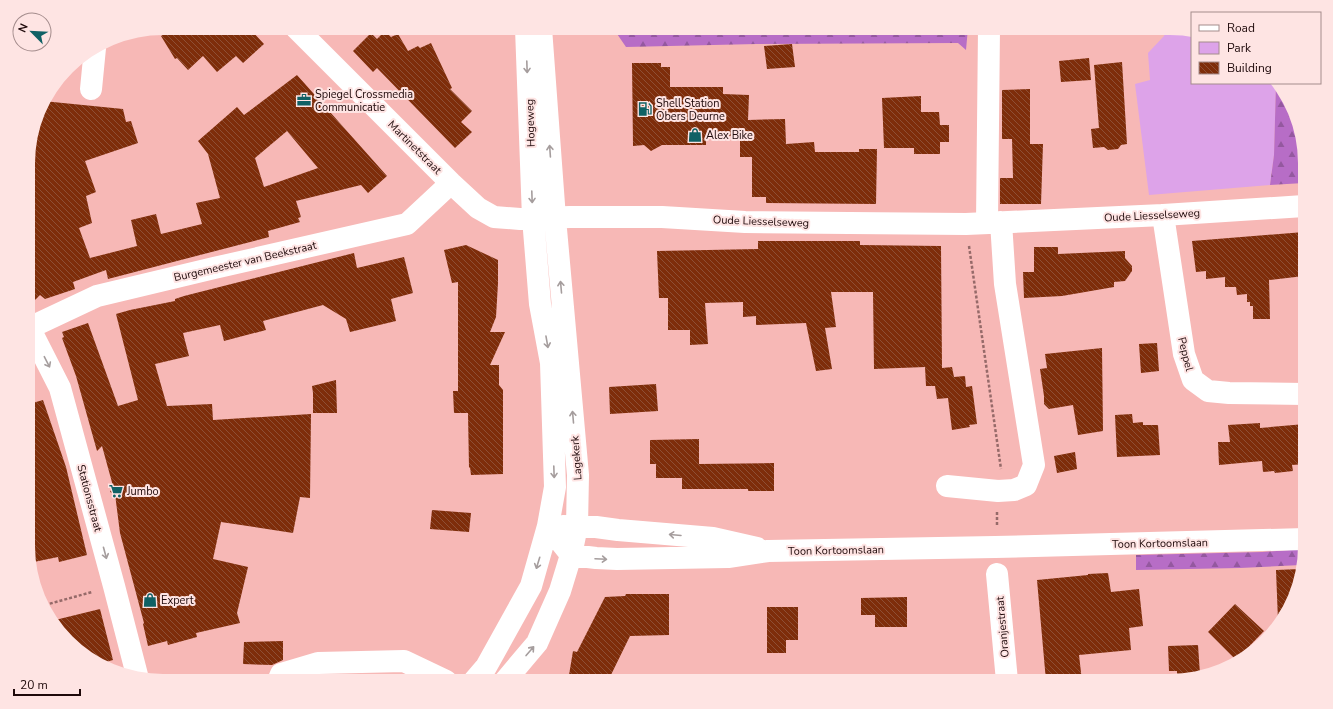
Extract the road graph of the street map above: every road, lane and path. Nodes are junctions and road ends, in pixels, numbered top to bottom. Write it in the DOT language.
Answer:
graph roads {
  1 [pos="303,35"];
  2 [pos="526,35"];
  3 [pos="542,35"];
  4 [pos="988,35"];
  5 [pos="94,55"];
  6 [pos="91,89"];
  7 [pos="451,183"];
  8 [pos="1298,206"];
  9 [pos="1163,215"];
  10 [pos="533,218"];
  11 [pos="555,218"];
  12 [pos="985,223"];
  13 [pos="35,324"];
  14 [pos="35,339"];
  15 [pos="1298,394"];
  16 [pos="947,486"];
  17 [pos="998,491"];
  18 [pos="548,526"];
  19 [pos="577,526"];
  20 [pos="1298,539"];
  21 [pos="995,547"];
  22 [pos="768,551"];
  23 [pos="571,555"];
  24 [pos="997,574"];
  25 [pos="114,586"];
  26 [pos="49,604"];
  27 [pos="136,671"];
  28 [pos="281,674"];
  29 [pos="431,674"];
  30 [pos="480,674"];
  31 [pos="511,674"];
  32 [pos="1006,674"];
  1 -- 7 [label="street, Martinetstraat"];
  2 -- 10 [label="street, Hogeweg, one-way"];
  11 -- 3 [label="street, Hogeweg, one-way"];
  4 -- 12 [label="street"];
  5 -- 6 [label="street"];
  7 -- 10 [label="street, Martinetstraat"];
  7 -- 13 [label="street, Burgemeester van Beekstraat"];
  8 -- 9 [label="street, Oude Liesselseweg"];
  9 -- 12 [label="street, Oude Liesselseweg"];
  9 -- 15 [label="street, Peppel"];
  10 -- 11 [label="street, Martinetstraat"];
  10 -- 18 [label="street, Lagekerk, one-way"];
  11 -- 12 [label="street, Oude Liesselseweg"];
  19 -- 11 [label="street, Lagekerk, one-way"];
  12 -- 17 [label="path"];
  12 -- 17 [label="street"];
  14 -- 25 [label="street, Stationsstraat, one-way"];
  16 -- 17 [label="street"];
  17 -- 21 [label="path"];
  18 -- 19 [label="street"];
  18 -- 23 [label="street"];
  18 -- 30 [label="street, Lagekerk, one-way"];
  22 -- 19 [label="street, one-way"];
  19 -- 23 [label="street, Lagekerk"];
  20 -- 21 [label="street, Toon Kortoomslaan"];
  21 -- 22 [label="street, Toon Kortoomslaan"];
  23 -- 22 [label="street, Toon Kortoomslaan, one-way"];
  31 -- 23 [label="street, Lagekerk, one-way"];
  24 -- 32 [label="street, Oranjestraat"];
  25 -- 26 [label="path"];
  25 -- 27 [label="street, Stationsstraat"];
  28 -- 29 [label="street"];
}
